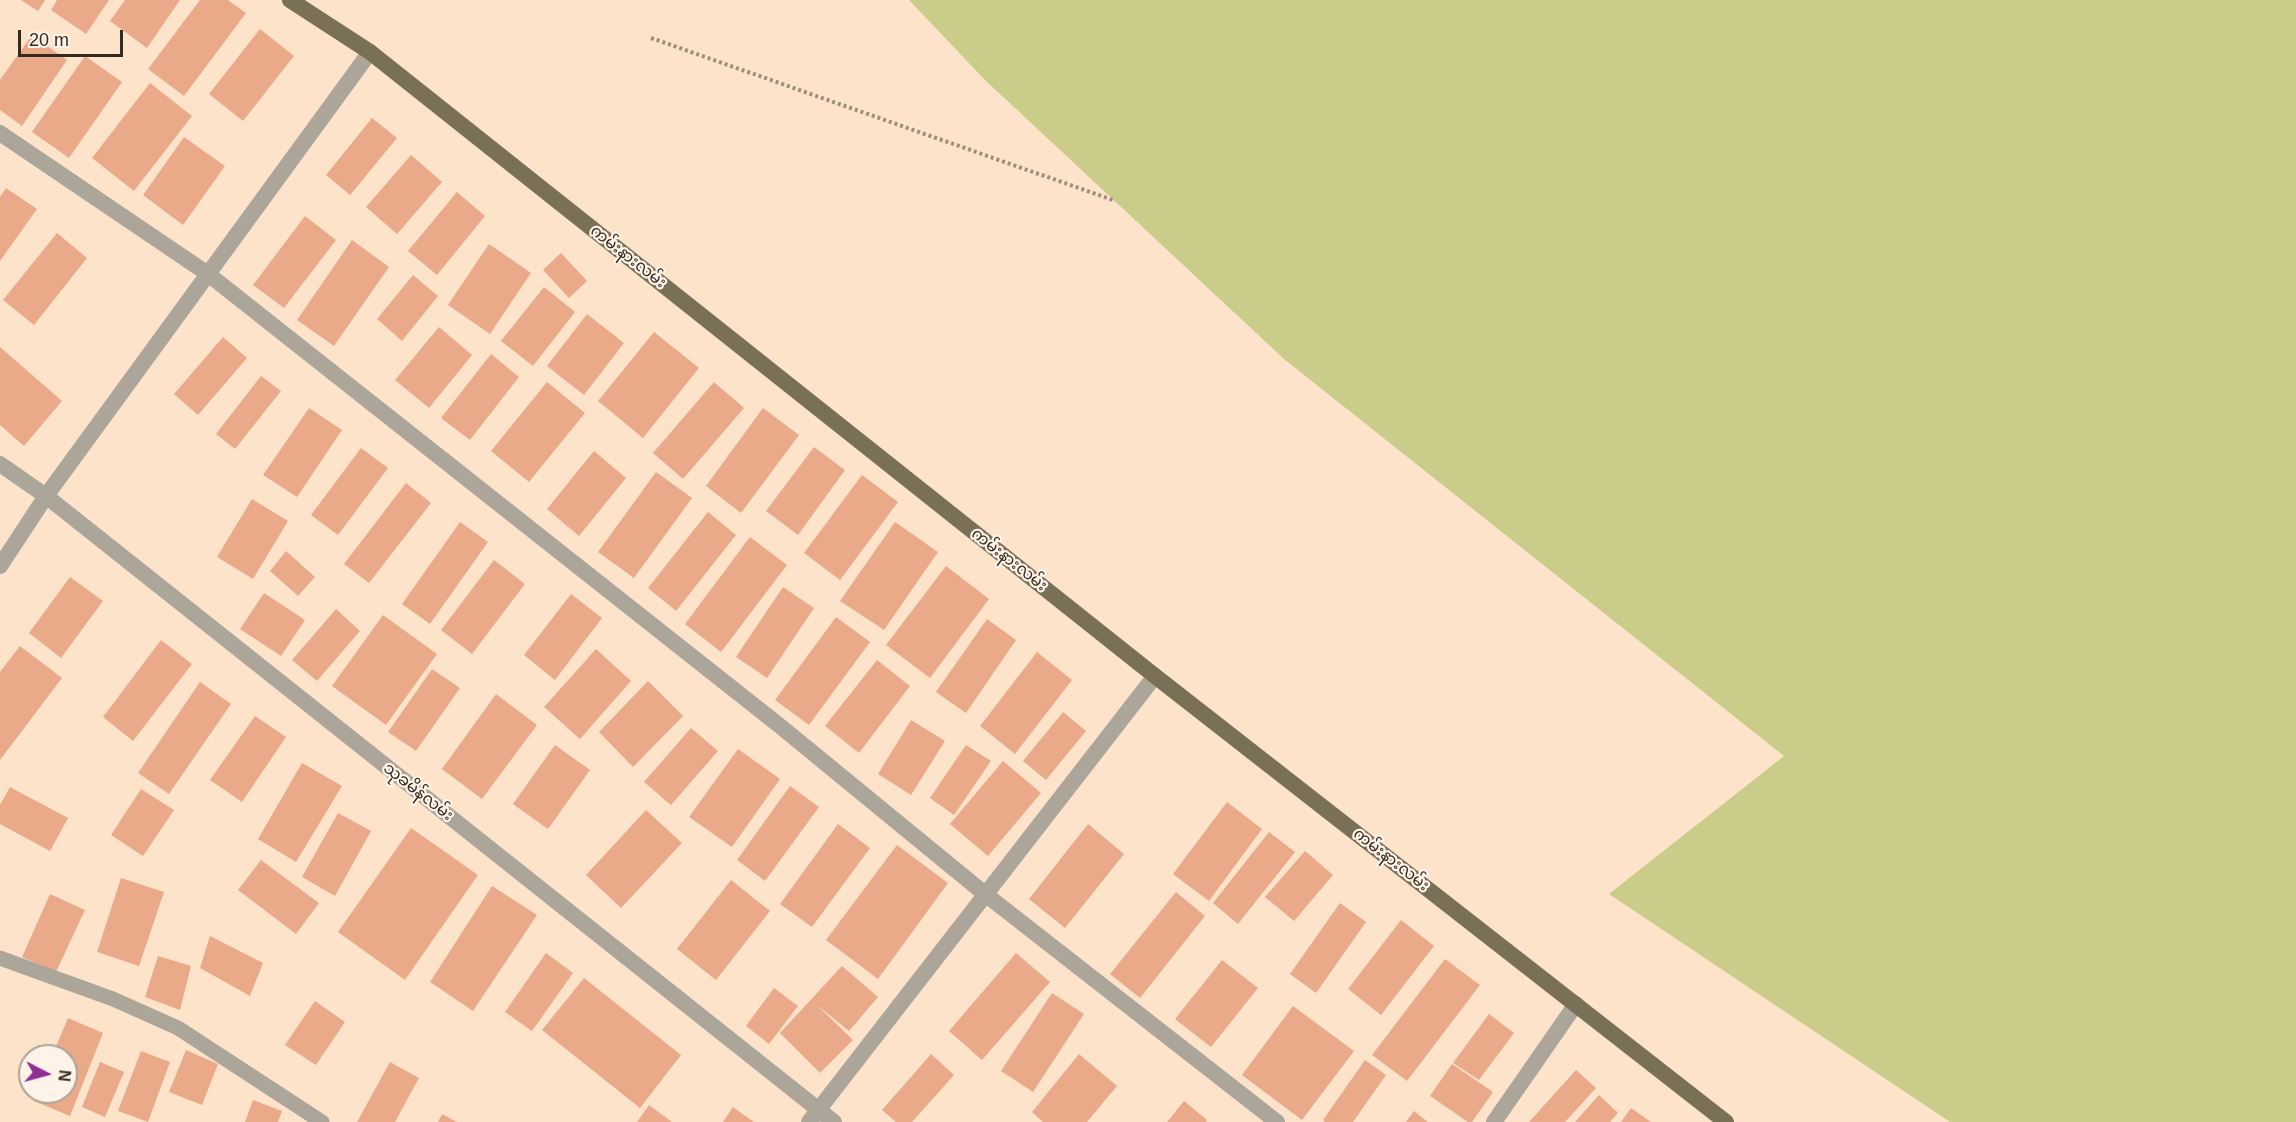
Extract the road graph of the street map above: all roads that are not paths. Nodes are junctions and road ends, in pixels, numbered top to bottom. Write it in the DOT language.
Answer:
graph roads {
  1 [pos="290,0"];
  2 [pos="370,52"];
  3 [pos="0,133"];
  4 [pos="208,274"];
  5 [pos="0,464"];
  6 [pos="46,496"];
  7 [pos="0,566"];
  8 [pos="1155,676"];
  9 [pos="986,894"];
  10 [pos="0,958"];
  11 [pos="1576,1004"];
  12 [pos="814,1115"];
  13 [pos="322,1122"];
  14 [pos="834,1122"];
  15 [pos="1277,1122"];
  16 [pos="1494,1122"];
  17 [pos="1726,1122"];
  1 -- 2 [label="main road, ကမ်းနားလမ်း"];
  2 -- 4 [label="street"];
  2 -- 8 [label="main road, ကမ်းနားလမ်း"];
  3 -- 4 [label="street"];
  4 -- 6 [label="street"];
  4 -- 9 [label="street"];
  5 -- 6 [label="street, သုခမိန်လမ်း"];
  6 -- 7 [label="street"];
  6 -- 12 [label="street, သုခမိန်လမ်း"];
  8 -- 9 [label="street"];
  8 -- 11 [label="main road, ကမ်းနားလမ်း"];
  9 -- 12 [label="street"];
  9 -- 15 [label="street"];
  10 -- 13 [label="lane"];
  11 -- 16 [label="street"];
  11 -- 17 [label="main road, ကမ်းနားလမ်း"];
  12 -- 14 [label="street, သုခမိန်လမ်း"];
}
